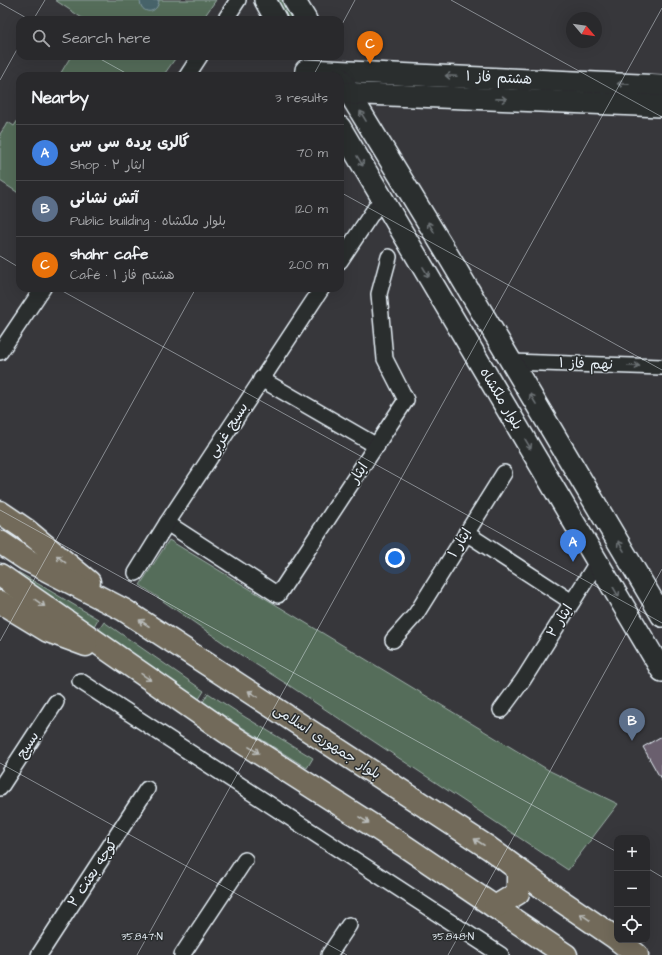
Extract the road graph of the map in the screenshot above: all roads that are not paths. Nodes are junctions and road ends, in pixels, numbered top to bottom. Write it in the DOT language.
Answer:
graph roads {
  1 [pos="238,0"];
  2 [pos="265,0"];
  3 [pos="294,0"];
  4 [pos="228,16"];
  5 [pos="274,16"];
  6 [pos="304,16"];
  7 [pos="197,60"];
  8 [pos="305,67"];
  9 [pos="190,72"];
  10 [pos="320,72"];
  11 [pos="344,78"];
  12 [pos="344,78"];
  13 [pos="344,86"];
  14 [pos="662,86"];
  15 [pos="662,106"];
  16 [pos="344,134"];
  17 [pos="382,198"];
  18 [pos="344,255"];
  19 [pos="389,257"];
  20 [pos="40,292"];
  21 [pos="319,292"];
  22 [pos="0,352"];
  23 [pos="511,362"];
  24 [pos="662,367"];
  25 [pos="261,379"];
  26 [pos="376,446"];
  27 [pos="504,473"];
  28 [pos="0,512"];
  29 [pos="167,523"];
  30 [pos="466,533"];
  31 [pos="0,542"];
  32 [pos="598,562"];
  33 [pos="136,573"];
  34 [pos="4,578"];
  35 [pos="0,602"];
  36 [pos="572,602"];
  37 [pos="124,610"];
  38 [pos="662,616"];
  39 [pos="393,640"];
  40 [pos="111,653"];
  41 [pos="662,671"];
  42 [pos="80,681"];
  43 [pos="56,702"];
  44 [pos="501,710"];
  45 [pos="0,788"];
  46 [pos="147,789"];
  47 [pos="245,860"];
  48 [pos="518,870"];
  49 [pos="495,907"];
  50 [pos="349,925"];
  51 [pos="614,938"];
  52 [pos="621,943"];
  53 [pos="39,955"];
  54 [pos="182,955"];
  55 [pos="329,955"];
  56 [pos="501,955"];
  57 [pos="566,955"];
  58 [pos="637,955"];
  1 -- 4 [label="street"];
  2 -- 5 [label="main road"];
  3 -- 6 [label="main road"];
  7 -- 9 [label="street"];
  8 -- 10 [label="main road"];
  14 -- 11 [label="main road, هشتم فاز ۱, one-way"];
  12 -- 15 [label="main road, هشتم فاز ۱, one-way"];
  23 -- 13 [label="main road, بلوار ملکشاه, one-way"];
  16 -- 17 [label="main road, بلوار ملکشاه, one-way"];
  17 -- 18 [label="street"];
  17 -- 32 [label="main road, بلوار ملکشاه, one-way"];
  19 -- 26 [label="street, ایثار"];
  20 -- 22 [label="street"];
  21 -- 25 [label="street, بسیج غربی"];
  23 -- 24 [label="street, نهم فاز ۱, one-way"];
  38 -- 23 [label="main road, بلوار ملکشاه, one-way"];
  25 -- 26 [label="street"];
  25 -- 29 [label="street, بسیج غربی"];
  26 -- 29 [label="street, ایثار"];
  27 -- 30 [label="street, ایثار ۱"];
  37 -- 28 [label="main road, one-way"];
  29 -- 33 [label="street, بسیج غربی"];
  30 -- 36 [label="street"];
  30 -- 39 [label="street, ایثار ۱"];
  31 -- 37 [label="main road, بلوار جمهوری اسلامی"];
  32 -- 36 [label="street, ایثار ۲"];
  32 -- 41 [label="main road, بلوار ملکشاه, one-way"];
  34 -- 40 [label="main road, one-way"];
  35 -- 40 [label="main road"];
  36 -- 44 [label="street, ایثار ۲"];
  48 -- 37 [label="main road, بلوار جمهوری اسلامی, one-way"];
  40 -- 49 [label="main road, one-way"];
  42 -- 56 [label="street"];
  43 -- 45 [label="street, بسیج"];
  46 -- 53 [label="street, کوچه بعثت ۲"];
  47 -- 54 [label="street"];
  48 -- 49 [label="main road"];
  51 -- 48 [label="main road, بلوار جمهوری اسلامی, one-way"];
  49 -- 57 [label="main road"];
  50 -- 55 [label="street"];
  52 -- 58 [label="main road, بلوار جمهوری اسلامی"];
}
